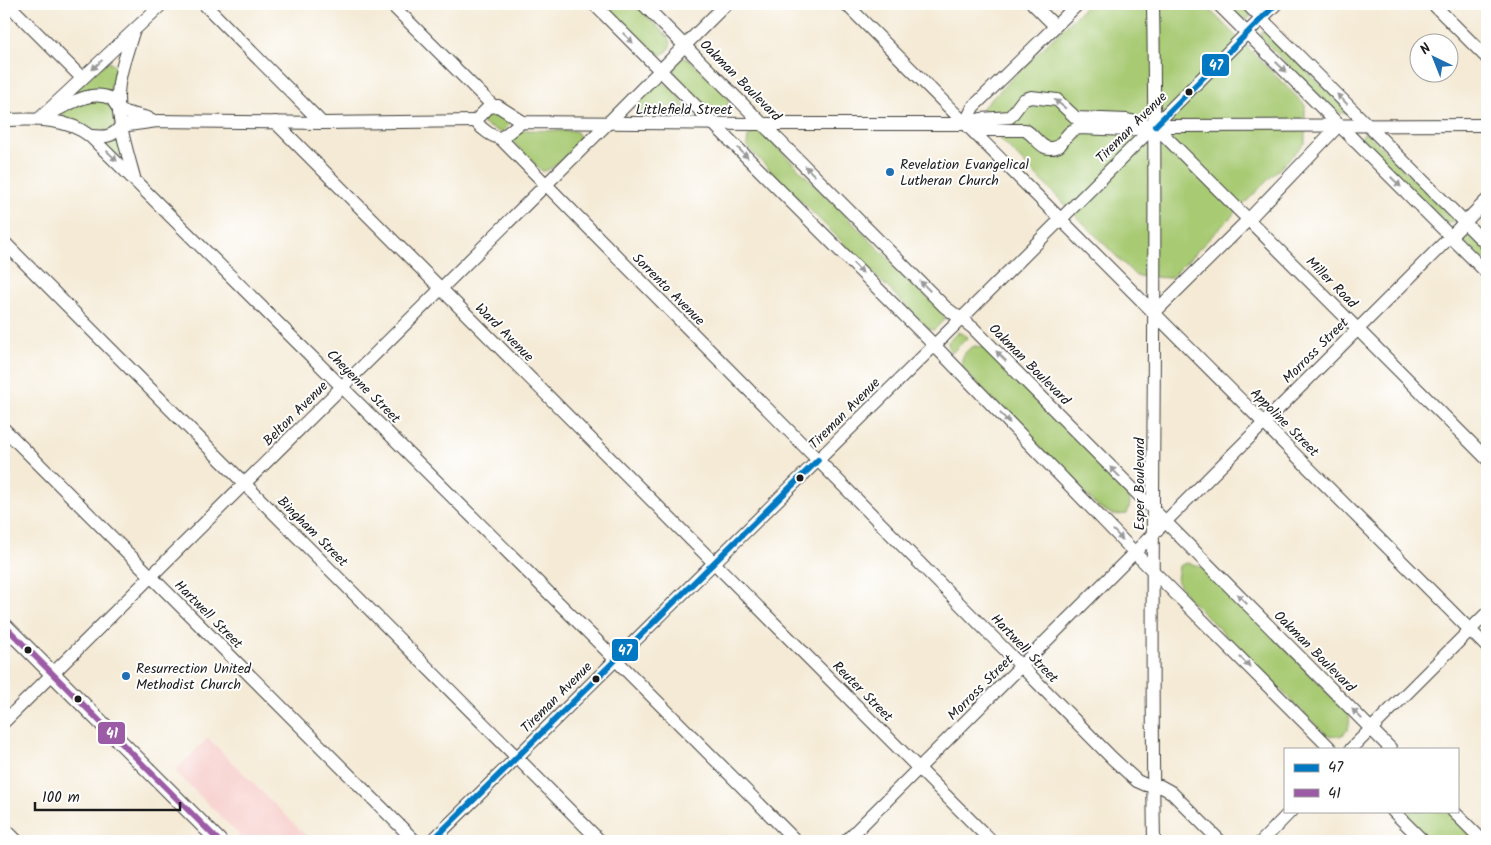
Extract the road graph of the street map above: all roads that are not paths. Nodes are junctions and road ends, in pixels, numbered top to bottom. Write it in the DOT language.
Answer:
graph roads {
  1 [pos="8,4"];
  2 [pos="162,4"];
  3 [pos="204,4"];
  4 [pos="391,4"];
  5 [pos="594,4"];
  6 [pos="643,4"];
  7 [pos="726,4"];
  8 [pos="846,4"];
  9 [pos="1033,4"];
  10 [pos="1078,4"];
  11 [pos="1153,4"];
  12 [pos="1218,4"];
  13 [pos="1247,4"];
  14 [pos="1276,4"];
  15 [pos="1433,4"];
  16 [pos="1261,18"];
  17 [pos="1055,26"];
  18 [pos="133,32"];
  19 [pos="1247,32"];
  20 [pos="685,45"];
  21 [pos="1487,58"];
  22 [pos="660,71"];
  23 [pos="82,78"];
  24 [pos="490,102"];
  25 [pos="120,111"];
  26 [pos="39,119"];
  27 [pos="4,120"];
  28 [pos="157,121"];
  29 [pos="477,121"];
  30 [pos="275,122"];
  31 [pos="523,122"];
  32 [pos="322,123"];
  33 [pos="608,123"];
  34 [pos="714,124"];
  35 [pos="764,124"];
  36 [pos="965,124"];
  37 [pos="1339,125"];
  38 [pos="1368,125"];
  39 [pos="1487,125"];
  40 [pos="121,126"];
  41 [pos="1155,126"];
  42 [pos="90,136"];
  43 [pos="500,138"];
  44 [pos="134,177"];
  45 [pos="546,186"];
  46 [pos="1487,200"];
  47 [pos="1061,219"];
  48 [pos="1248,220"];
  49 [pos="1465,222"];
  50 [pos="1451,236"];
  51 [pos="4,242"];
  52 [pos="1487,245"];
  53 [pos="1487,273"];
  54 [pos="441,289"];
  55 [pos="1154,313"];
  56 [pos="961,319"];
  57 [pos="1358,328"];
  58 [pos="934,345"];
  59 [pos="343,386"];
  60 [pos="1264,422"];
  61 [pos="4,429"];
  62 [pos="1487,459"];
  63 [pos="818,460"];
  64 [pos="245,484"];
  65 [pos="1154,510"];
  66 [pos="1166,523"];
  67 [pos="1153,535"];
  68 [pos="1135,553"];
  69 [pos="713,563"];
  70 [pos="1153,570"];
  71 [pos="151,577"];
  72 [pos="1487,612"];
  73 [pos="4,625"];
  74 [pos="1470,630"];
  75 [pos="1487,647"];
  76 [pos="615,660"];
  77 [pos="1022,666"];
  78 [pos="53,674"];
  79 [pos="4,722"];
  80 [pos="1371,729"];
  81 [pos="1330,748"];
  82 [pos="1352,748"];
  83 [pos="1390,748"];
  84 [pos="517,757"];
  85 [pos="919,768"];
  86 [pos="1153,786"];
  87 [pos="1290,812"];
  88 [pos="1394,812"];
  89 [pos="1455,812"];
  90 [pos="4,828"];
  91 [pos="17,841"];
  92 [pos="219,841"];
  93 [pos="415,841"];
  94 [pos="432,841"];
  95 [pos="600,841"];
  96 [pos="796,841"];
  97 [pos="846,841"];
  98 [pos="991,841"];
  99 [pos="1154,841"];
  100 [pos="1220,841"];
  101 [pos="1262,841"];
  102 [pos="1423,841"];
  103 [pos="1483,841"];
  1 -- 23 [label="street"];
  2 -- 18 [label="street"];
  3 -- 32 [label="street"];
  4 -- 24 [label="street"];
  5 -- 22 [label="street, one-way"];
  6 -- 20 [label="street, Oakman Boulevard"];
  7 -- 20 [label="street"];
  8 -- 36 [label="street, Appoline Street"];
  9 -- 17 [label="street"];
  10 -- 17 [label="street"];
  11 -- 41 [label="street, Esper Boulevard"];
  12 -- 19 [label="street"];
  13 -- 16 [label="street"];
  14 -- 16 [label="street, Tireman Avenue"];
  15 -- 21 [label="street"];
  16 -- 19 [label="street, Tireman Avenue"];
  38 -- 16 [label="street, one-way"];
  17 -- 36 [label="street"];
  18 -- 23 [label="street, one-way"];
  18 -- 25 [label="street"];
  19 -- 37 [label="street, one-way"];
  19 -- 41 [label="street, Tireman Avenue"];
  20 -- 22 [label="street"];
  20 -- 35 [label="street, Oakman Boulevard"];
  22 -- 33 [label="street"];
  22 -- 34 [label="street"];
  23 -- 26 [label="street"];
  24 -- 29 [label="street"];
  24 -- 31 [label="street"];
  25 -- 26 [label="street"];
  25 -- 28 [label="street"];
  25 -- 40 [label="street"];
  26 -- 27 [label="street"];
  26 -- 42 [label="street"];
  28 -- 30 [label="street"];
  28 -- 40 [label="street"];
  29 -- 32 [label="street"];
  29 -- 43 [label="street, Sorrento Avenue"];
  30 -- 32 [label="street"];
  30 -- 54 [label="street, Ward Avenue"];
  31 -- 33 [label="street, Littlefield Street"];
  31 -- 43 [label="street"];
  33 -- 34 [label="street, Littlefield Street"];
  33 -- 45 [label="street, Belton Avenue"];
  34 -- 35 [label="street, Littlefield Street"];
  34 -- 58 [label="street, one-way"];
  35 -- 36 [label="street, Littlefield Street"];
  56 -- 35 [label="street, Oakman Boulevard, one-way"];
  36 -- 41 [label="street, Littlefield Street"];
  41 -- 36 [label="street, Littlefield Street, one-way"];
  36 -- 47 [label="street, Appoline Street"];
  37 -- 38 [label="street"];
  37 -- 41 [label="street"];
  37 -- 48 [label="street"];
  37 -- 50 [label="street, one-way"];
  38 -- 39 [label="street"];
  38 -- 49 [label="street"];
  40 -- 42 [label="street"];
  40 -- 44 [label="street"];
  41 -- 47 [label="street, Tireman Avenue"];
  41 -- 48 [label="street, Miller Road"];
  41 -- 55 [label="street, Esper Boulevard"];
  42 -- 44 [label="street, Cheyenne Street, one-way"];
  43 -- 45 [label="street, Sorrento Avenue"];
  44 -- 59 [label="street, Cheyenne Street"];
  45 -- 54 [label="street, Belton Avenue"];
  45 -- 63 [label="street, Sorrento Avenue"];
  46 -- 49 [label="street, Morross Street"];
  47 -- 55 [label="street, Appoline Street"];
  47 -- 56 [label="street, Tireman Avenue"];
  48 -- 55 [label="street"];
  48 -- 57 [label="street, Miller Road"];
  49 -- 50 [label="street, Morross Street"];
  49 -- 52 [label="street"];
  50 -- 53 [label="street"];
  50 -- 57 [label="street, Morross Street"];
  51 -- 64 [label="street, Bingham Street"];
  54 -- 59 [label="street, Belton Avenue"];
  54 -- 69 [label="street, Ward Avenue"];
  55 -- 60 [label="street, Appoline Street"];
  55 -- 65 [label="street, Esper Boulevard"];
  56 -- 58 [label="street, Tireman Avenue"];
  65 -- 56 [label="street, Oakman Boulevard, one-way"];
  57 -- 60 [label="street, Morross Street"];
  57 -- 62 [label="street, Miller Road"];
  58 -- 63 [label="street, Tireman Avenue"];
  58 -- 68 [label="street, one-way"];
  59 -- 64 [label="street, Belton Avenue"];
  59 -- 76 [label="street, Cheyenne Street"];
  60 -- 66 [label="street, Morross Street"];
  60 -- 74 [label="street, Appoline Street"];
  61 -- 71 [label="street, Hartwell Street"];
  63 -- 69 [label="street, Tireman Avenue"];
  63 -- 77 [label="street, Hartwell Street"];
  64 -- 71 [label="street, Belton Avenue"];
  64 -- 84 [label="street, Bingham Street"];
  65 -- 66 [label="street, Oakman Boulevard"];
  65 -- 67 [label="street, Esper Boulevard"];
  66 -- 67 [label="street, Morross Street"];
  80 -- 66 [label="street, Oakman Boulevard, one-way"];
  67 -- 68 [label="street, Morross Street"];
  67 -- 70 [label="street, Esper Boulevard"];
  68 -- 70 [label="street"];
  68 -- 77 [label="street, Morross Street"];
  69 -- 76 [label="street, Tireman Avenue"];
  69 -- 85 [label="street, Reuter Street"];
  70 -- 81 [label="street, one-way"];
  70 -- 86 [label="street, Esper Boulevard"];
  71 -- 78 [label="street, Belton Avenue"];
  71 -- 93 [label="street, Hartwell Street"];
  72 -- 74 [label="street"];
  73 -- 78 [label="main road"];
  74 -- 75 [label="street, Appoline Street"];
  74 -- 80 [label="street"];
  76 -- 84 [label="street, Tireman Avenue"];
  76 -- 96 [label="street, Cheyenne Street"];
  77 -- 85 [label="street, Morross Street"];
  77 -- 86 [label="street, Hartwell Street"];
  78 -- 79 [label="street"];
  78 -- 92 [label="main road"];
  80 -- 82 [label="street"];
  80 -- 83 [label="street, Oakman Boulevard"];
  84 -- 94 [label="street, Tireman Avenue"];
  84 -- 95 [label="street, Bingham Street"];
  85 -- 97 [label="street, Morross Street"];
  85 -- 98 [label="street, Reuter Street"];
  86 -- 99 [label="street, Esper Boulevard"];
  86 -- 100 [label="street, Hartwell Street"];
  87 -- 101 [label="street"];
  88 -- 102 [label="street"];
  89 -- 103 [label="street"];
  90 -- 91 [label="street"];
}
